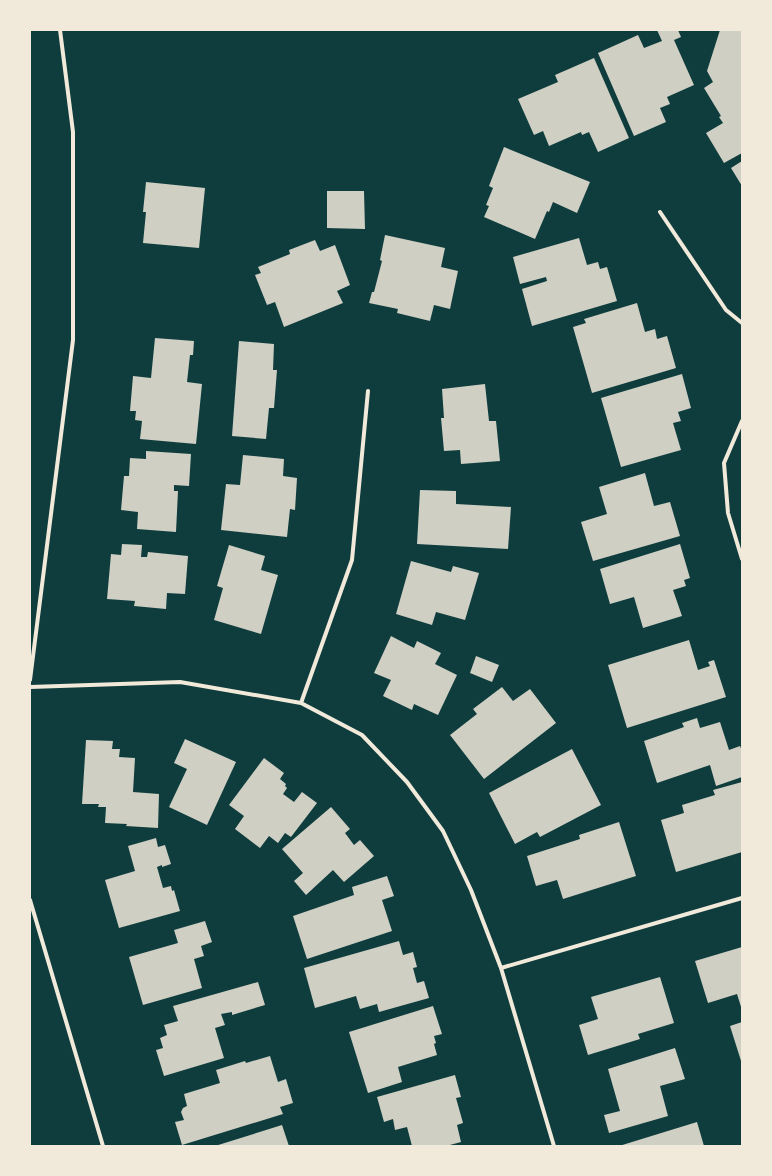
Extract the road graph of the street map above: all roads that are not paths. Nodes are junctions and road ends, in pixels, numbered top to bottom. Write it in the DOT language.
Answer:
graph roads {
  1 [pos="60,30"];
  2 [pos="660,212"];
  3 [pos="742,323"];
  4 [pos="368,391"];
  5 [pos="742,421"];
  6 [pos="742,559"];
  7 [pos="30,680"];
  8 [pos="30,687"];
  9 [pos="301,703"];
  10 [pos="742,898"];
  11 [pos="30,900"];
  12 [pos="501,968"];
  13 [pos="103,1146"];
  14 [pos="554,1146"];
  1 -- 7 [label="street"];
  2 -- 3 [label="street"];
  4 -- 9 [label="street"];
  5 -- 6 [label="street"];
  8 -- 9 [label="street"];
  9 -- 12 [label="street"];
  10 -- 12 [label="street"];
  11 -- 13 [label="street"];
  12 -- 14 [label="street"];
}
